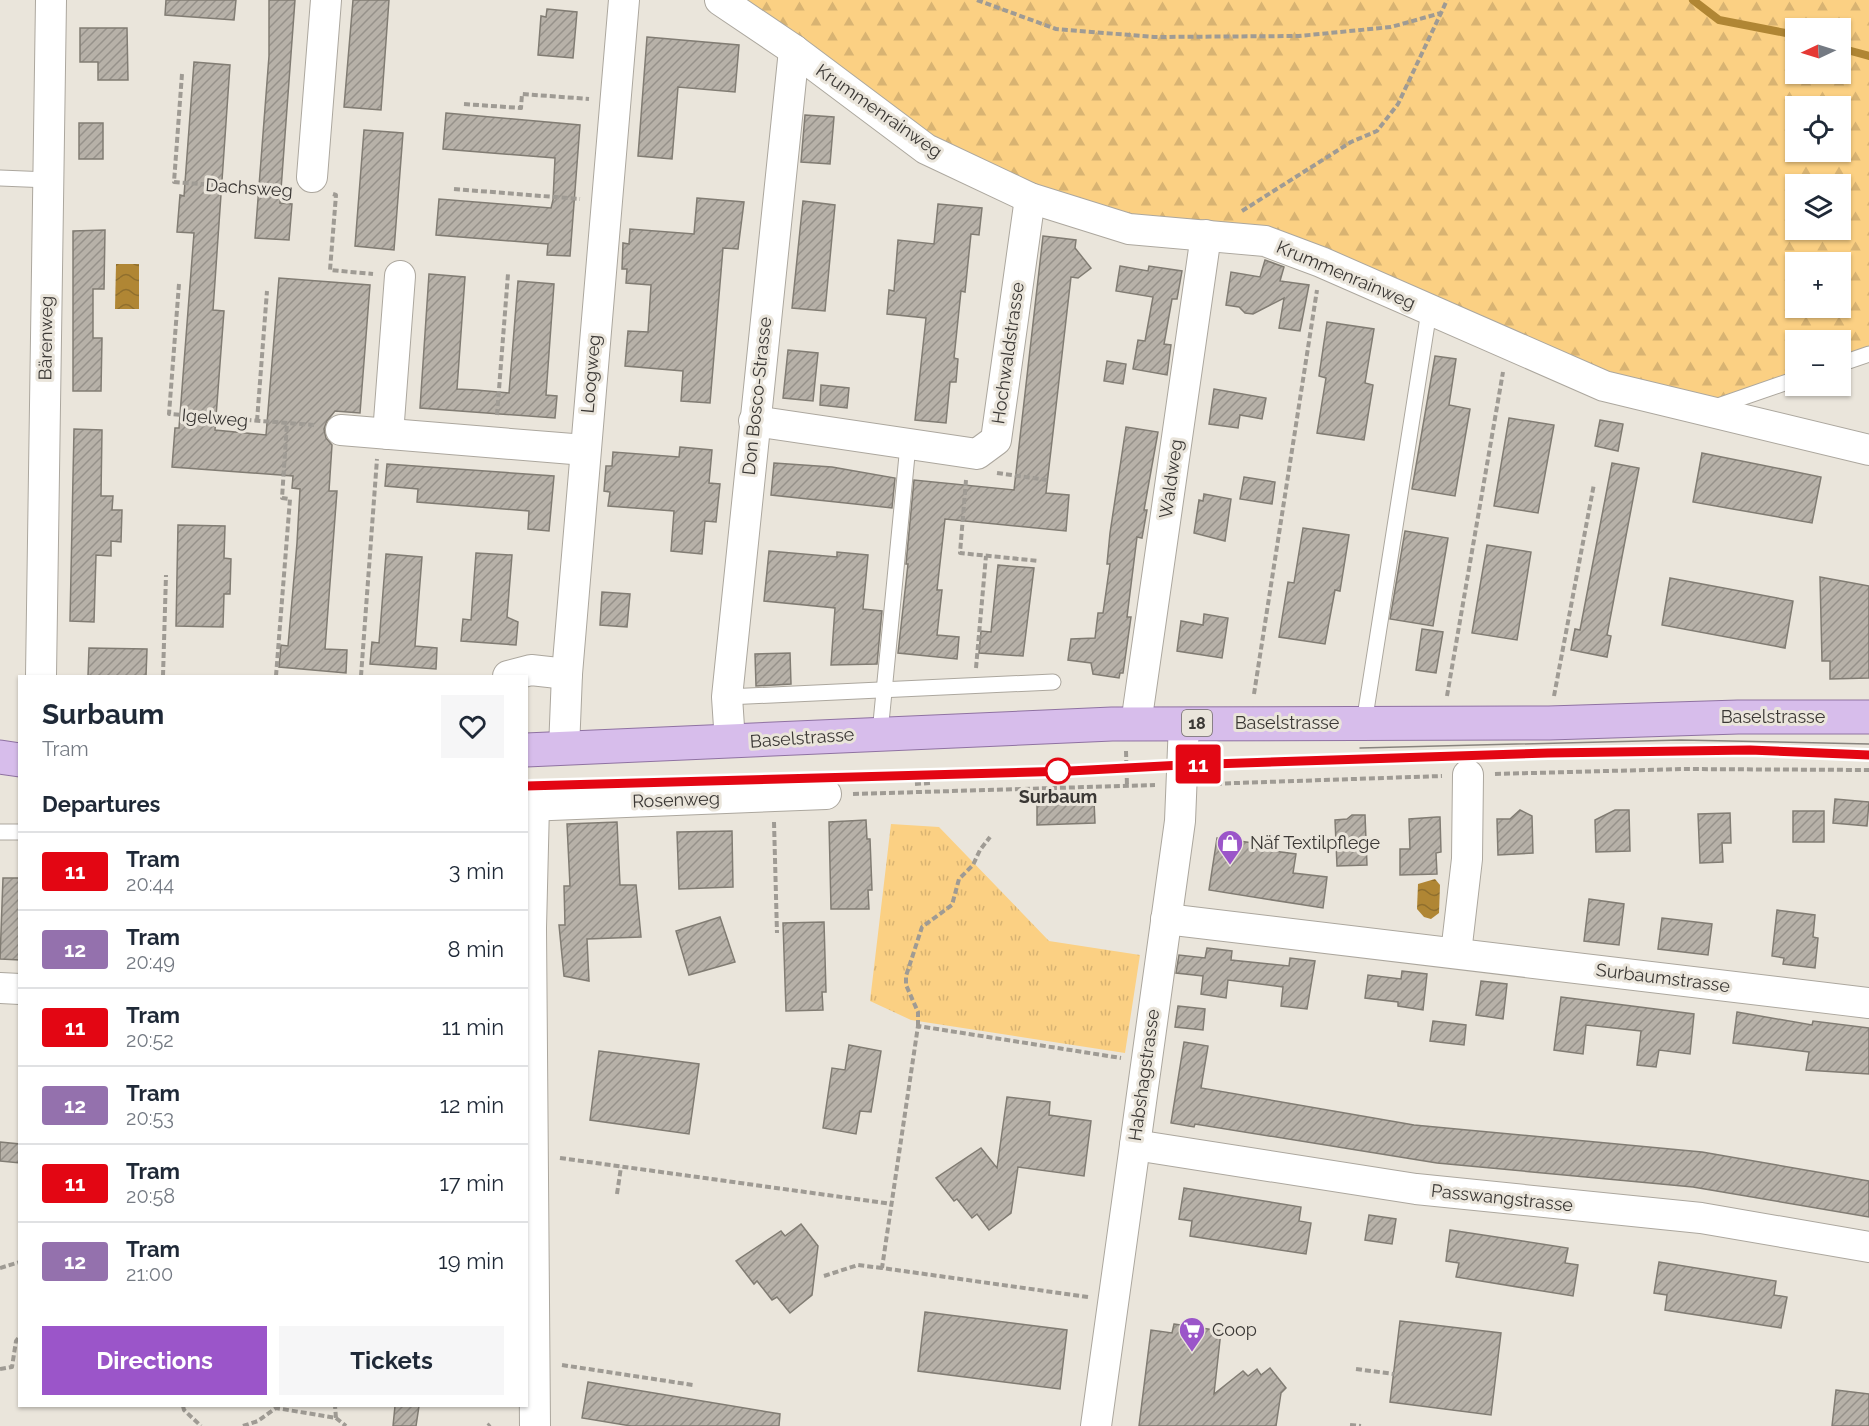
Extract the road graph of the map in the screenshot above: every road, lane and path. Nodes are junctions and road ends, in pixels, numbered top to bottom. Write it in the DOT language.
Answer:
graph roads {
  1 [pos="51,0"];
  2 [pos="326,0"];
  3 [pos="624,0"];
  4 [pos="720,0"];
  5 [pos="977,0"];
  6 [pos="1447,0"];
  7 [pos="1441,13"];
  8 [pos="794,50"];
  9 [pos="182,74"];
  10 [pos="613,101"];
  11 [pos="464,104"];
  12 [pos="0,178"];
  13 [pos="48,180"];
  14 [pos="312,185"];
  15 [pos="454,189"];
  16 [pos="1030,198"];
  17 [pos="605,201"];
  18 [pos="1206,235"];
  19 [pos="1321,262"];
  20 [pos="508,274"];
  21 [pos="400,276"];
  22 [pos="179,284"];
  23 [pos="267,291"];
  24 [pos="1430,311"];
  25 [pos="1508,344"];
  26 [pos="1869,354"];
  27 [pos="1851,360"];
  28 [pos="1785,383"];
  29 [pos="1701,411"];
  30 [pos="257,421"];
  31 [pos="754,421"];
  32 [pos="287,423"];
  33 [pos="340,430"];
  34 [pos="384,434"];
  35 [pos="495,442"];
  36 [pos="908,445"];
  37 [pos="585,450"];
  38 [pos="1869,450"];
  39 [pos="968,461"];
  40 [pos="1047,480"];
  41 [pos="1594,484"];
  42 [pos="986,556"];
  43 [pos="1038,561"];
  44 [pos="165,575"];
  45 [pos="567,674"];
  46 [pos="41,675"];
  47 [pos="163,675"];
  48 [pos="276,675"];
  49 [pos="360,675"];
  50 [pos="512,675"];
  51 [pos="1053,682"];
  52 [pos="975,686"];
  53 [pos="884,690"];
  54 [pos="727,698"];
  55 [pos="1869,717"];
  56 [pos="1250,722"];
  57 [pos="1184,723"];
  58 [pos="1364,723"];
  59 [pos="1443,723"];
  60 [pos="1549,723"];
  61 [pos="1136,724"];
  62 [pos="880,733"];
  63 [pos="730,742"];
  64 [pos="564,749"];
  65 [pos="528,750"];
  66 [pos="0,757"];
  67 [pos="18,760"];
  68 [pos="18,765"];
  69 [pos="0,767"];
  70 [pos="1468,775"];
  71 [pos="931,783"];
  72 [pos="915,784"];
  73 [pos="1127,786"];
  74 [pos="826,794"];
  75 [pos="773,796"];
  76 [pos="530,806"];
  77 [pos="0,832"];
  78 [pos="18,832"];
  79 [pos="990,837"];
  80 [pos="1166,919"];
  81 [pos="777,933"];
  82 [pos="1456,953"];
  83 [pos="0,988"];
  84 [pos="18,989"];
  85 [pos="1869,1003"];
  86 [pos="918,1026"];
  87 [pos="1146,1062"];
  88 [pos="530,1144"];
  89 [pos="1135,1145"];
  90 [pos="621,1167"];
  91 [pos="617,1194"];
  92 [pos="892,1204"];
  93 [pos="1869,1246"];
  94 [pos="18,1263"];
  95 [pos="0,1268"];
  96 [pos="882,1268"];
  97 [pos="824,1276"];
  98 [pos="1113,1300"];
  99 [pos="18,1338"];
  100 [pos="534,1360"];
  101 [pos="0,1369"];
  102 [pos="1356,1369"];
  103 [pos="1394,1374"];
  104 [pos="693,1385"];
  105 [pos="184,1407"];
  106 [pos="336,1407"];
  107 [pos="336,1418"];
  108 [pos="1350,1425"];
  109 [pos="201,1426"];
  110 [pos="243,1426"];
  111 [pos="346,1426"];
  112 [pos="535,1426"];
  113 [pos="1095,1426"];
  114 [pos="1361,1426"];
  1 -- 13 [label="street, Bärenweg"];
  2 -- 14 [label="street, Dachsweg"];
  3 -- 10 [label="street, Loogweg"];
  4 -- 8 [label="street, Krummenrainweg"];
  5 -- 7 [label="path"];
  6 -- 7 [label="path"];
  7 -- 18 [label="path"];
  8 -- 16 [label="street, Krummenrainweg"];
  8 -- 31 [label="street, Don Bosco-Strasse"];
  9 -- 14 [label="path, Dachsweg"];
  10 -- 11 [label="path"];
  10 -- 17 [label="street, Loogweg"];
  12 -- 13 [label="lane"];
  13 -- 46 [label="street, Bärenweg"];
  14 -- 21 [label="path"];
  15 -- 17 [label="path"];
  16 -- 18 [label="street, Krummenrainweg"];
  16 -- 39 [label="street, Hochwaldstrasse"];
  17 -- 37 [label="street, Loogweg"];
  18 -- 19 [label="street, Krummenrainweg"];
  18 -- 61 [label="street, Waldweg"];
  19 -- 24 [label="street, Krummenrainweg"];
  19 -- 56 [label="path"];
  20 -- 35 [label="path"];
  21 -- 34 [label="street"];
  22 -- 30 [label="path, Igelweg"];
  23 -- 30 [label="path"];
  24 -- 25 [label="street, Krummenrainweg"];
  24 -- 58 [label="lane"];
  25 -- 29 [label="street, Krummenrainweg"];
  25 -- 59 [label="path"];
  26 -- 27 [label="lane"];
  28 -- 29 [label="lane"];
  29 -- 38 [label="street, Krummenrainweg"];
  30 -- 32 [label="path, Igelweg"];
  31 -- 36 [label="street"];
  31 -- 54 [label="street, Don Bosco-Strasse"];
  32 -- 33 [label="path, Igelweg"];
  32 -- 48 [label="path"];
  33 -- 34 [label="street"];
  34 -- 35 [label="street"];
  34 -- 49 [label="path"];
  35 -- 37 [label="street"];
  36 -- 39 [label="street"];
  36 -- 53 [label="lane"];
  37 -- 45 [label="street, Loogweg"];
  39 -- 40 [label="path"];
  39 -- 42 [label="path"];
  41 -- 60 [label="path"];
  42 -- 43 [label="path"];
  42 -- 52 [label="path"];
  44 -- 47 [label="path"];
  45 -- 50 [label="street"];
  45 -- 64 [label="street, Loogweg"];
  51 -- 52 [label="lane"];
  52 -- 53 [label="lane"];
  53 -- 54 [label="lane"];
  53 -- 62 [label="lane"];
  54 -- 63 [label="street, Don Bosco-Strasse"];
  55 -- 60 [label="main road, Baselstrasse / 18"];
  56 -- 57 [label="main road, Baselstrasse / 18"];
  56 -- 58 [label="main road, Baselstrasse / 18"];
  57 -- 61 [label="main road, Baselstrasse / 18"];
  57 -- 80 [label="street, Habshagstrasse"];
  58 -- 59 [label="main road, Baselstrasse / 18"];
  59 -- 60 [label="main road, Baselstrasse / 18"];
  61 -- 62 [label="main road, Baselstrasse / 18"];
  62 -- 63 [label="main road, Baselstrasse / 18"];
  63 -- 64 [label="main road, Baselstrasse / 18"];
  64 -- 65 [label="main road, Baselstrasse / 18"];
  66 -- 67 [label="main road"];
  68 -- 69 [label="main road"];
  70 -- 82 [label="street"];
  71 -- 72 [label="path"];
  73 -- 74 [label="path"];
  74 -- 75 [label="street, Rosenweg"];
  75 -- 76 [label="street, Rosenweg"];
  75 -- 81 [label="path"];
  76 -- 88 [label="street"];
  77 -- 78 [label="lane"];
  79 -- 86 [label="path"];
  80 -- 82 [label="street, Surbaumstrasse"];
  80 -- 87 [label="street, Habshagstrasse"];
  82 -- 85 [label="street, Surbaumstrasse"];
  83 -- 84 [label="street"];
  86 -- 87 [label="path"];
  86 -- 92 [label="path"];
  87 -- 89 [label="street, Habshagstrasse"];
  88 -- 90 [label="path"];
  88 -- 100 [label="street"];
  89 -- 93 [label="street, Passwangstrasse"];
  89 -- 98 [label="street, Habshagstrasse"];
  90 -- 91 [label="path"];
  90 -- 92 [label="path"];
  92 -- 96 [label="path"];
  94 -- 95 [label="path"];
  96 -- 97 [label="path"];
  96 -- 98 [label="path"];
  98 -- 113 [label="street, Habshagstrasse"];
  99 -- 101 [label="path"];
  100 -- 104 [label="path"];
  100 -- 112 [label="street"];
  102 -- 103 [label="path"];
  105 -- 109 [label="path"];
  106 -- 107 [label="path"];
  107 -- 110 [label="path"];
  107 -- 111 [label="path"];
  108 -- 114 [label="path"];
}
